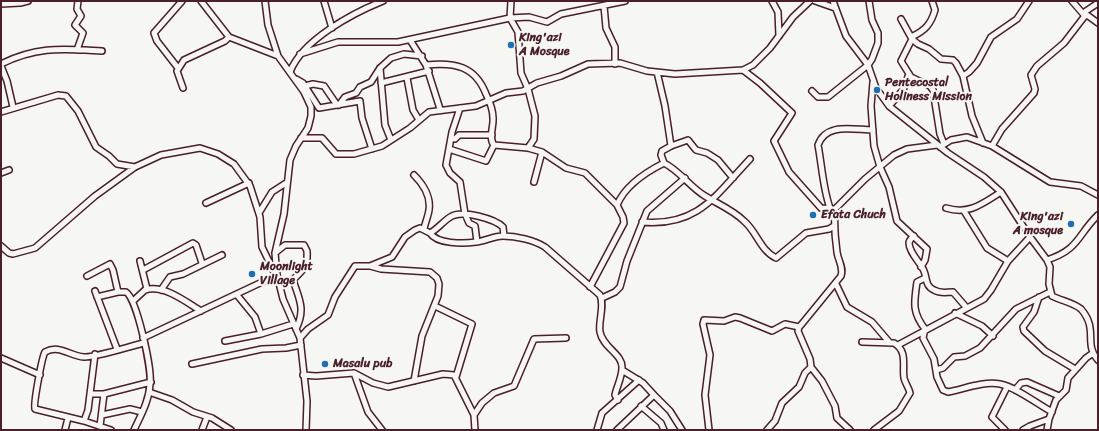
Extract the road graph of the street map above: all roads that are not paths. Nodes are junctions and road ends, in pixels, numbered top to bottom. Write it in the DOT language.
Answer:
graph roads {
  1 [pos="28,1"];
  2 [pos="78,1"];
  3 [pos="182,1"];
  4 [pos="201,1"];
  5 [pos="265,1"];
  6 [pos="324,1"];
  7 [pos="383,1"];
  8 [pos="511,1"];
  9 [pos="609,1"];
  10 [pos="625,1"];
  11 [pos="772,1"];
  12 [pos="810,1"];
  13 [pos="815,1"];
  14 [pos="833,1"];
  15 [pos="869,1"];
  16 [pos="932,1"];
  17 [pos="1029,1"];
  18 [pos="1072,1"];
  19 [pos="1098,3"];
  20 [pos="1,4"];
  21 [pos="604,6"];
  22 [pos="835,8"];
  23 [pos="1084,14"];
  24 [pos="510,18"];
  25 [pos="901,19"];
  26 [pos="1098,23"];
  27 [pos="332,28"];
  28 [pos="779,36"];
  29 [pos="228,37"];
  30 [pos="912,38"];
  31 [pos="410,40"];
  32 [pos="77,50"];
  33 [pos="102,51"];
  34 [pos="300,54"];
  35 [pos="278,56"];
  36 [pos="422,56"];
  37 [pos="426,64"];
  38 [pos="615,64"];
  39 [pos="1,65"];
  40 [pos="868,65"];
  41 [pos="178,68"];
  42 [pos="380,68"];
  43 [pos="743,70"];
  44 [pos="429,71"];
  45 [pos="290,72"];
  46 [pos="657,72"];
  47 [pos="909,74"];
  48 [pos="962,76"];
  49 [pos="295,78"];
  50 [pos="407,78"];
  51 [pos="873,82"];
  52 [pos="381,83"];
  53 [pos="305,86"];
  54 [pos="183,88"];
  55 [pos="528,89"];
  56 [pos="812,91"];
  57 [pos="489,100"];
  58 [pos="338,105"];
  59 [pos="889,106"];
  60 [pos="13,107"];
  61 [pos="460,108"];
  62 [pos="440,110"];
  63 [pos="1,111"];
  64 [pos="419,120"];
  65 [pos="872,130"];
  66 [pos="492,135"];
  67 [pos="301,138"];
  68 [pos="451,138"];
  69 [pos="391,140"];
  70 [pos="983,143"];
  71 [pos="494,145"];
  72 [pos="941,145"];
  73 [pos="671,146"];
  74 [pos="992,146"];
  75 [pos="528,148"];
  76 [pos="372,149"];
  77 [pos="449,149"];
  78 [pos="542,152"];
  79 [pos="750,160"];
  80 [pos="664,163"];
  81 [pos="134,167"];
  82 [pos="880,167"];
  83 [pos="10,170"];
  84 [pos="1,173"];
  85 [pos="414,174"];
  86 [pos="685,178"];
  87 [pos="733,178"];
  88 [pos="534,182"];
  89 [pos="249,183"];
  90 [pos="286,183"];
  91 [pos="1001,192"];
  92 [pos="1098,195"];
  93 [pos="712,200"];
  94 [pos="206,203"];
  95 [pos="617,205"];
  96 [pos="946,208"];
  97 [pos="833,209"];
  98 [pos="964,211"];
  99 [pos="258,213"];
  100 [pos="465,214"];
  101 [pos="1097,218"];
  102 [pos="642,222"];
  103 [pos="834,226"];
  104 [pos="424,230"];
  105 [pos="430,233"];
  106 [pos="504,236"];
  107 [pos="914,236"];
  108 [pos="1030,238"];
  109 [pos="477,242"];
  110 [pos="1,246"];
  111 [pos="275,253"];
  112 [pos="222,254"];
  113 [pos="1008,260"];
  114 [pos="1047,260"];
  115 [pos="140,261"];
  116 [pos="202,263"];
  117 [pos="370,266"];
  118 [pos="921,267"];
  119 [pos="143,270"];
  120 [pos="276,275"];
  121 [pos="87,276"];
  122 [pos="925,278"];
  123 [pos="836,284"];
  124 [pos="590,287"];
  125 [pos="147,289"];
  126 [pos="161,290"];
  127 [pos="95,291"];
  128 [pos="118,292"];
  129 [pos="1050,292"];
  130 [pos="237,295"];
  131 [pos="97,297"];
  132 [pos="1039,297"];
  133 [pos="602,298"];
  134 [pos="133,301"];
  135 [pos="435,306"];
  136 [pos="966,307"];
  137 [pos="201,311"];
  138 [pos="955,313"];
  139 [pos="295,327"];
  140 [pos="799,327"];
  141 [pos="925,329"];
  142 [pos="261,334"];
  143 [pos="993,336"];
  144 [pos="300,338"];
  145 [pos="566,338"];
  146 [pos="143,340"];
  147 [pos="225,341"];
  148 [pos="862,342"];
  149 [pos="890,343"];
  150 [pos="301,345"];
  151 [pos="898,345"];
  152 [pos="1095,346"];
  153 [pos="117,349"];
  154 [pos="1093,353"];
  155 [pos="95,354"];
  156 [pos="1,358"];
  157 [pos="1098,360"];
  158 [pos="192,364"];
  159 [pos="811,367"];
  160 [pos="622,370"];
  161 [pos="936,370"];
  162 [pos="1075,370"];
  163 [pos="354,373"];
  164 [pos="40,375"];
  165 [pos="303,375"];
  166 [pos="456,377"];
  167 [pos="638,380"];
  168 [pos="414,381"];
  169 [pos="151,382"];
  170 [pos="1007,387"];
  171 [pos="1015,390"];
  172 [pos="149,392"];
  173 [pos="91,394"];
  174 [pos="104,394"];
  175 [pos="654,394"];
  176 [pos="1059,396"];
  177 [pos="618,400"];
  178 [pos="641,406"];
  179 [pos="142,412"];
  180 [pos="1052,412"];
  181 [pos="102,415"];
  182 [pos="474,415"];
  183 [pos="207,417"];
  184 [pos="68,418"];
  185 [pos="1049,419"];
  186 [pos="84,421"];
  187 [pos="100,426"];
  188 [pos="680,429"];
  189 [pos="65,430"];
  190 [pos="111,430"];
  191 [pos="134,430"];
  192 [pos="202,430"];
  193 [pos="231,430"];
  194 [pos="306,430"];
  195 [pos="382,430"];
  196 [pos="475,430"];
  197 [pos="597,430"];
  198 [pos="617,430"];
  199 [pos="664,430"];
  200 [pos="709,430"];
  201 [pos="767,430"];
  202 [pos="850,430"];
  203 [pos="874,430"];
  204 [pos="1005,430"];
  205 [pos="1023,430"];
  206 [pos="1047,430"];
  1 -- 20 [label="street"];
  2 -- 32 [label="street"];
  3 -- 41 [label="street"];
  4 -- 29 [label="street"];
  5 -- 35 [label="street"];
  6 -- 27 [label="street"];
  7 -- 27 [label="street"];
  8 -- 24 [label="street"];
  9 -- 21 [label="street"];
  10 -- 21 [label="street"];
  11 -- 28 [label="street"];
  12 -- 28 [label="street"];
  13 -- 22 [label="street"];
  14 -- 22 [label="street"];
  15 -- 40 [label="street"];
  16 -- 30 [label="street"];
  17 -- 48 [label="street"];
  18 -- 23 [label="street"];
  19 -- 23 [label="street"];
  21 -- 24 [label="street"];
  21 -- 38 [label="street"];
  22 -- 40 [label="street"];
  23 -- 26 [label="street"];
  23 -- 74 [label="street"];
  24 -- 31 [label="street"];
  24 -- 55 [label="street"];
  25 -- 30 [label="street"];
  27 -- 34 [label="street"];
  28 -- 43 [label="street"];
  29 -- 35 [label="street"];
  29 -- 41 [label="street"];
  30 -- 47 [label="street"];
  30 -- 48 [label="street"];
  31 -- 34 [label="street"];
  31 -- 36 [label="street"];
  32 -- 33 [label="street"];
  32 -- 39 [label="street"];
  34 -- 45 [label="street"];
  35 -- 45 [label="street"];
  36 -- 37 [label="street"];
  36 -- 42 [label="street"];
  37 -- 44 [label="street"];
  37 -- 57 [label="street"];
  38 -- 46 [label="street"];
  38 -- 55 [label="street"];
  39 -- 60 [label="street"];
  40 -- 51 [label="street"];
  40 -- 56 [label="street"];
  41 -- 54 [label="street"];
  42 -- 52 [label="street"];
  42 -- 58 [label="street"];
  43 -- 46 [label="street"];
  43 -- 97 [label="street"];
  44 -- 50 [label="street"];
  44 -- 62 [label="street"];
  45 -- 49 [label="street"];
  46 -- 73 [label="street"];
  47 -- 59 [label="street"];
  47 -- 72 [label="street"];
  48 -- 70 [label="street"];
  49 -- 53 [label="street"];
  49 -- 67 [label="street"];
  50 -- 52 [label="street"];
  50 -- 64 [label="street"];
  51 -- 59 [label="street"];
  51 -- 65 [label="street"];
  52 -- 69 [label="street"];
  53 -- 58 [label="street"];
  53 -- 58 [label="street"];
  55 -- 57 [label="street"];
  55 -- 75 [label="street"];
  57 -- 61 [label="street"];
  57 -- 66 [label="street"];
  58 -- 76 [label="street"];
  59 -- 72 [label="street"];
  60 -- 63 [label="street"];
  60 -- 81 [label="street"];
  61 -- 62 [label="street"];
  61 -- 68 [label="street"];
  62 -- 64 [label="street"];
  64 -- 69 [label="street"];
  65 -- 82 [label="street"];
  65 -- 97 [label="street"];
  66 -- 68 [label="street"];
  66 -- 71 [label="street"];
  67 -- 76 [label="street"];
  67 -- 90 [label="street"];
  68 -- 77 [label="street"];
  69 -- 76 [label="street"];
  70 -- 72 [label="street"];
  70 -- 74 [label="street"];
  71 -- 75 [label="street"];
  71 -- 77 [label="street"];
  72 -- 82 [label="street"];
  72 -- 91 [label="street"];
  73 -- 80 [label="street"];
  73 -- 87 [label="street"];
  74 -- 92 [label="street"];
  75 -- 78 [label="street"];
  77 -- 100 [label="street"];
  78 -- 88 [label="street"];
  78 -- 95 [label="street"];
  79 -- 87 [label="street"];
  80 -- 86 [label="street"];
  80 -- 95 [label="street"];
  81 -- 89 [label="street"];
  81 -- 110 [label="street"];
  82 -- 97 [label="street"];
  82 -- 107 [label="street"];
  83 -- 84 [label="street"];
  85 -- 104 [label="street"];
  86 -- 93 [label="street"];
  86 -- 102 [label="street"];
  87 -- 93 [label="street"];
  89 -- 94 [label="street"];
  89 -- 99 [label="street"];
  90 -- 99 [label="street"];
  90 -- 111 [label="street"];
  91 -- 98 [label="street"];
  91 -- 108 [label="street"];
  93 -- 102 [label="street"];
  93 -- 103 [label="street"];
  95 -- 124 [label="street"];
  96 -- 98 [label="street"];
  97 -- 103 [label="street"];
  98 -- 113 [label="street"];
  99 -- 120 [label="street"];
  100 -- 105 [label="street"];
  100 -- 106 [label="street"];
  100 -- 109 [label="street"];
  101 -- 114 [label="street"];
  102 -- 133 [label="street"];
  103 -- 123 [label="street"];
  104 -- 105 [label="street"];
  104 -- 117 [label="street"];
  105 -- 109 [label="street"];
  106 -- 109 [label="street"];
  106 -- 124 [label="street"];
  107 -- 118 [label="street"];
  107 -- 118 [label="street"];
  108 -- 113 [label="street"];
  108 -- 114 [label="street"];
  111 -- 120 [label="street"];
  111 -- 139 [label="street"];
  112 -- 116 [label="street"];
  113 -- 136 [label="street"];
  114 -- 129 [label="street"];
  115 -- 119 [label="street"];
  116 -- 119 [label="street"];
  116 -- 126 [label="street"];
  117 -- 135 [label="street"];
  117 -- 144 [label="street"];
  118 -- 122 [label="street"];
  119 -- 125 [label="street"];
  120 -- 130 [label="street"];
  120 -- 139 [label="street"];
  121 -- 128 [label="street"];
  122 -- 136 [label="street"];
  122 -- 141 [label="street"];
  123 -- 140 [label="street"];
  123 -- 149 [label="street"];
  124 -- 133 [label="street"];
  125 -- 126 [label="street"];
  125 -- 134 [label="street"];
  126 -- 137 [label="street"];
  127 -- 131 [label="street"];
  128 -- 131 [label="street"];
  128 -- 134 [label="street"];
  129 -- 132 [label="street"];
  129 -- 152 [label="street"];
  130 -- 137 [label="street"];
  130 -- 142 [label="street"];
  131 -- 153 [label="street"];
  132 -- 143 [label="street"];
  132 -- 162 [label="street"];
  133 -- 160 [label="street"];
  134 -- 146 [label="street"];
  135 -- 166 [label="street"];
  135 -- 168 [label="street"];
  136 -- 138 [label="street"];
  137 -- 146 [label="street"];
  138 -- 141 [label="street"];
  138 -- 143 [label="street"];
  139 -- 142 [label="street"];
  139 -- 144 [label="street"];
  140 -- 159 [label="street"];
  140 -- 200 [label="street"];
  141 -- 151 [label="street"];
  141 -- 161 [label="street"];
  142 -- 147 [label="street"];
  143 -- 161 [label="street"];
  144 -- 150 [label="street"];
  145 -- 182 [label="street"];
  146 -- 153 [label="street"];
  146 -- 169 [label="street"];
  148 -- 149 [label="street"];
  149 -- 151 [label="street"];
  150 -- 158 [label="street"];
  150 -- 165 [label="street"];
  151 -- 203 [label="street"];
  152 -- 154 [label="street"];
  153 -- 155 [label="street"];
  154 -- 157 [label="street"];
  154 -- 162 [label="street"];
  155 -- 164 [label="street"];
  155 -- 173 [label="street"];
  156 -- 164 [label="street"];
  159 -- 201 [label="street"];
  159 -- 202 [label="street"];
  160 -- 167 [label="street"];
  160 -- 177 [label="street"];
  161 -- 170 [label="street"];
  162 -- 176 [label="street"];
  163 -- 165 [label="street"];
  163 -- 168 [label="street"];
  163 -- 195 [label="street"];
  164 -- 184 [label="street"];
  165 -- 194 [label="street"];
  166 -- 168 [label="street"];
  166 -- 182 [label="street"];
  167 -- 175 [label="street"];
  167 -- 177 [label="street"];
  169 -- 172 [label="street"];
  169 -- 174 [label="street"];
  170 -- 171 [label="street"];
  170 -- 204 [label="street"];
  171 -- 176 [label="street"];
  171 -- 180 [label="street"];
  172 -- 179 [label="street"];
  172 -- 183 [label="street"];
  173 -- 174 [label="street"];
  173 -- 186 [label="street"];
  174 -- 181 [label="street"];
  175 -- 178 [label="street"];
  175 -- 188 [label="street"];
  176 -- 180 [label="street"];
  177 -- 197 [label="street"];
  178 -- 198 [label="street"];
  178 -- 199 [label="street"];
  179 -- 181 [label="street"];
  179 -- 191 [label="street"];
  180 -- 185 [label="street"];
  181 -- 187 [label="street"];
  182 -- 196 [label="street"];
  183 -- 192 [label="street"];
  183 -- 193 [label="street"];
  184 -- 186 [label="street"];
  184 -- 189 [label="street"];
  185 -- 205 [label="street"];
  185 -- 206 [label="street"];
  186 -- 187 [label="street"];
  187 -- 190 [label="street"];
}
